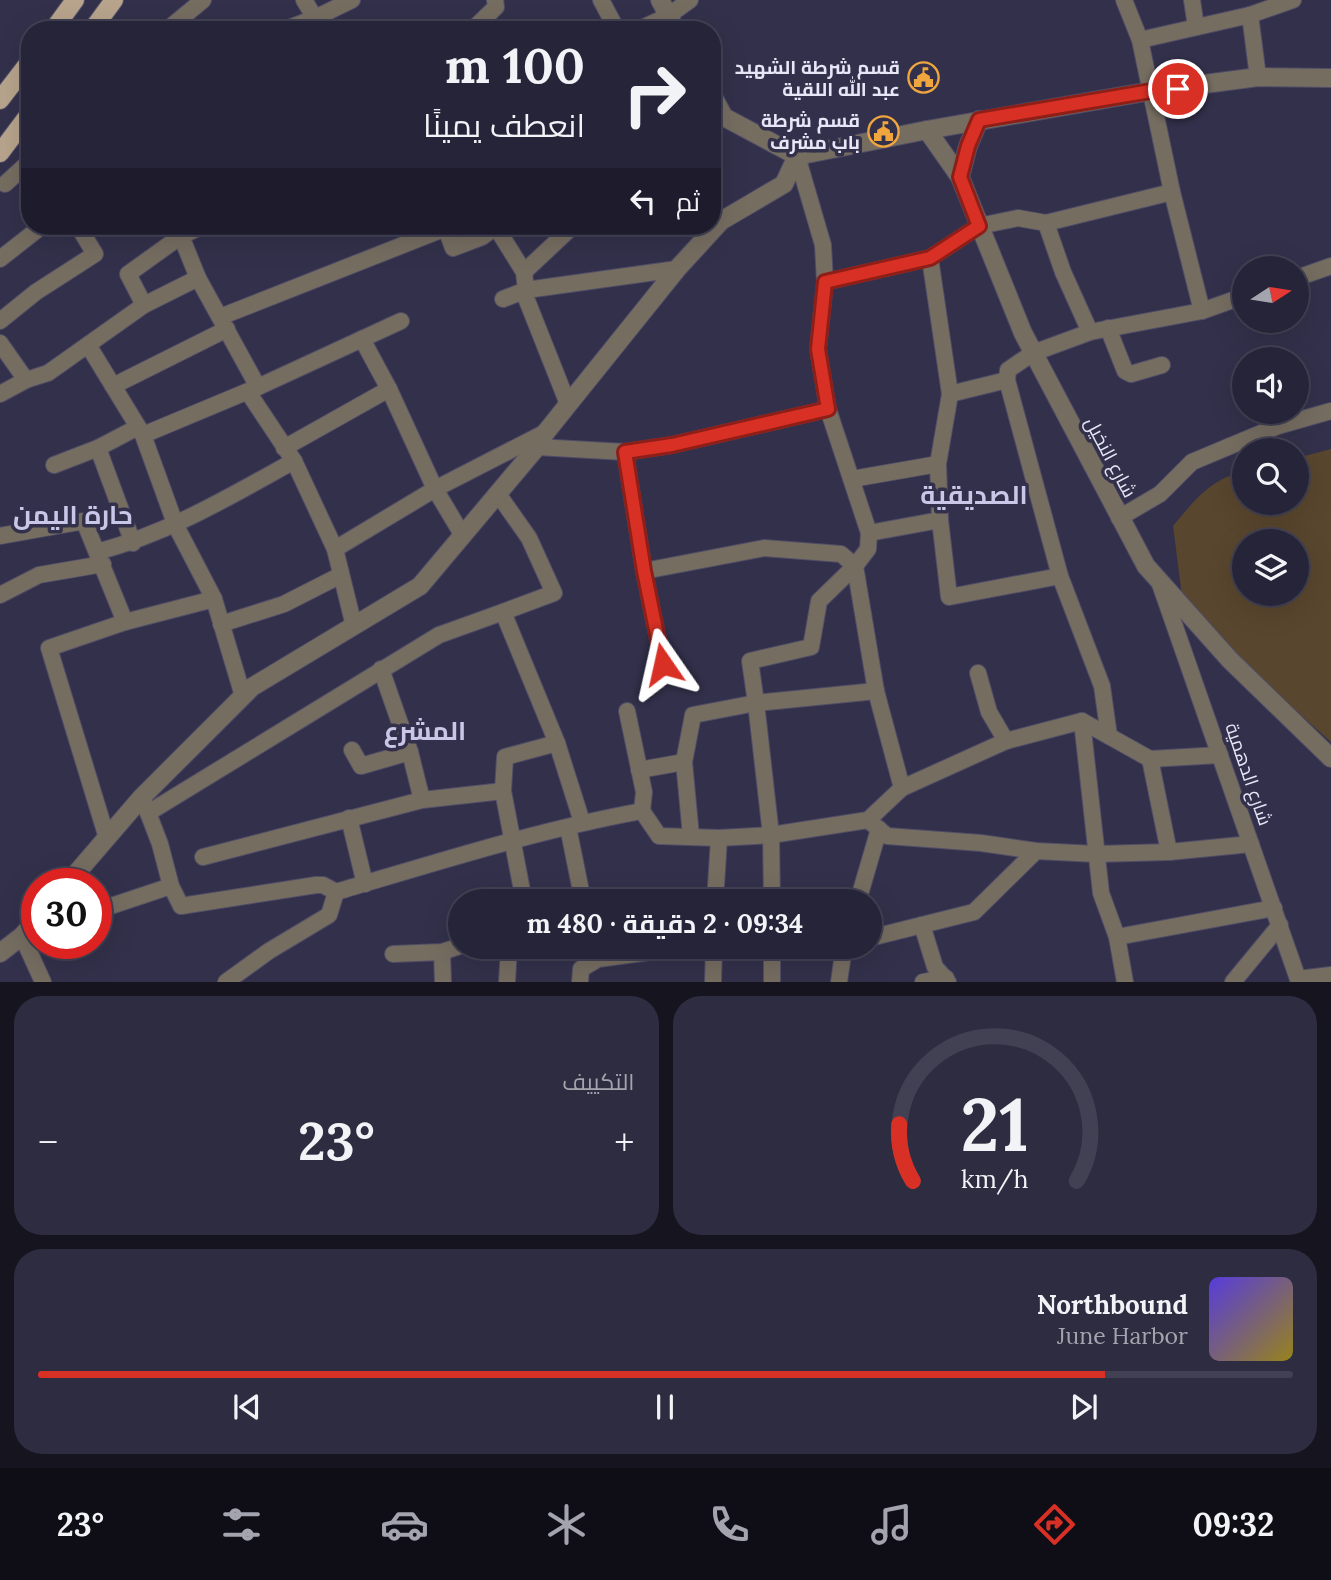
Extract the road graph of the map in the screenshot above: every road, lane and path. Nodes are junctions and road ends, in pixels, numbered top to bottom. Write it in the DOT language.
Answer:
graph roads {
  1 [pos="75,0"];
  2 [pos="114,0"];
  3 [pos="203,0"];
  4 [pos="304,0"];
  5 [pos="352,0"];
  6 [pos="495,0"];
  7 [pos="601,0"];
  8 [pos="691,0"];
  9 [pos="1124,0"];
  10 [pos="1192,0"];
  11 [pos="1293,0"];
  12 [pos="668,15"];
  13 [pos="1250,15"];
  14 [pos="315,18"];
  15 [pos="60,21"];
  16 [pos="99,21"];
  17 [pos="179,21"];
  18 [pos="307,21"];
  19 [pos="481,21"];
  20 [pos="612,21"];
  21 [pos="1196,27"];
  22 [pos="1140,40"];
  23 [pos="21,73"];
  24 [pos="1258,77"];
  25 [pos="1331,78"];
  26 [pos="1151,91"];
  27 [pos="0,100"];
  28 [pos="979,120"];
  29 [pos="721,122"];
  30 [pos="21,125"];
  31 [pos="927,130"];
  32 [pos="0,153"];
  33 [pos="797,156"];
  34 [pos="21,169"];
  35 [pos="960,177"];
  36 [pos="5,184"];
  37 [pos="1172,192"];
  38 [pos="721,221"];
  39 [pos="1046,223"];
  40 [pos="979,226"];
  41 [pos="31,235"];
  42 [pos="83,235"];
  43 [pos="174,235"];
  44 [pos="181,235"];
  45 [pos="427,235"];
  46 [pos="448,235"];
  47 [pos="485,235"];
  48 [pos="501,235"];
  49 [pos="563,235"];
  50 [pos="708,235"];
  51 [pos="930,258"];
  52 [pos="0,259"];
  53 [pos="1331,266"];
  54 [pos="677,269"];
  55 [pos="524,272"];
  56 [pos="1309,274"];
  57 [pos="198,278"];
  58 [pos="825,282"];
  59 [pos="526,290"];
  60 [pos="503,299"];
  61 [pos="1232,300"];
  62 [pos="144,305"];
  63 [pos="1202,311"];
  64 [pos="0,321"];
  65 [pos="401,321"];
  66 [pos="224,323"];
  67 [pos="1108,328"];
  68 [pos="1090,332"];
  69 [pos="362,339"];
  70 [pos="0,343"];
  71 [pos="88,345"];
  72 [pos="1032,353"];
  73 [pos="1162,365"];
  74 [pos="26,380"];
  75 [pos="1007,380"];
  76 [pos="113,386"];
  77 [pos="253,389"];
  78 [pos="389,389"];
  79 [pos="0,394"];
  80 [pos="950,394"];
  81 [pos="569,404"];
  82 [pos="828,409"];
  83 [pos="1331,411"];
  84 [pos="141,431"];
  85 [pos="542,440"];
  86 [pos="98,448"];
  87 [pos="625,452"];
  88 [pos="289,455"];
  89 [pos="937,464"];
  90 [pos="54,465"];
  91 [pos="852,479"];
  92 [pos="435,489"];
  93 [pos="498,494"];
  94 [pos="1119,517"];
  95 [pos="940,520"];
  96 [pos="176,526"];
  97 [pos="869,533"];
  98 [pos="0,536"];
  99 [pos="463,536"];
  100 [pos="133,543"];
  101 [pos="335,549"];
  102 [pos="100,558"];
  103 [pos="855,566"];
  104 [pos="644,571"];
  105 [pos="341,575"];
  106 [pos="1060,576"];
  107 [pos="1159,582"];
  108 [pos="0,595"];
  109 [pos="214,598"];
  110 [pos="503,612"];
  111 [pos="125,622"];
  112 [pos="221,624"];
  113 [pos="354,626"];
  114 [pos="663,664"];
  115 [pos="381,669"];
  116 [pos="978,673"];
  117 [pos="876,691"];
  118 [pos="243,696"];
  119 [pos="756,703"];
  120 [pos="627,711"];
  121 [pos="1082,721"];
  122 [pos="1109,736"];
  123 [pos="1006,741"];
  124 [pos="557,743"];
  125 [pos="352,750"];
  126 [pos="410,752"];
  127 [pos="1220,755"];
  128 [pos="1331,758"];
  129 [pos="1150,759"];
  130 [pos="684,762"];
  131 [pos="639,770"];
  132 [pos="902,788"];
  133 [pos="503,791"];
  134 [pos="422,800"];
  135 [pos="145,805"];
  136 [pos="642,811"];
  137 [pos="349,818"];
  138 [pos="575,824"];
  139 [pos="873,825"];
  140 [pos="771,835"];
  141 [pos="691,836"];
  142 [pos="107,838"];
  143 [pos="719,838"];
  144 [pos="511,841"];
  145 [pos="1251,844"];
  146 [pos="1036,851"];
  147 [pos="1169,852"];
  148 [pos="1096,854"];
  149 [pos="203,857"];
  150 [pos="81,868"];
  151 [pos="365,884"];
  152 [pos="171,886"];
  153 [pos="521,889"];
  154 [pos="582,889"];
  155 [pos="716,889"];
  156 [pos="772,889"];
  157 [pos="860,889"];
  158 [pos="337,892"];
  159 [pos="112,906"];
  160 [pos="1274,908"];
  161 [pos="922,925"];
  162 [pos="1280,925"];
  163 [pos="882,935"];
  164 [pos="1117,937"];
  165 [pos="21,939"];
  166 [pos="448,950"];
  167 [pos="442,952"];
  168 [pos="0,953"];
  169 [pos="393,954"];
  170 [pos="36,959"];
  171 [pos="508,959"];
  172 [pos="591,959"];
  173 [pos="714,959"];
  174 [pos="772,959"];
  175 [pos="842,959"];
  176 [pos="1331,975"];
  177 [pos="947,980"];
  178 [pos="1298,980"];
  179 [pos="839,981"];
  180 [pos="43,982"];
  181 [pos="226,982"];
  182 [pos="443,982"];
  183 [pos="507,982"];
  184 [pos="580,982"];
  185 [pos="713,982"];
  186 [pos="772,982"];
  187 [pos="834,982"];
  188 [pos="923,982"];
  189 [pos="1125,982"];
  190 [pos="1233,982"];
  1 -- 15 [label="main road"];
  2 -- 16 [label="main road"];
  3 -- 17 [label="street"];
  4 -- 14 [label="street"];
  5 -- 14 [label="street"];
  6 -- 19 [label="street"];
  7 -- 20 [label="street"];
  8 -- 12 [label="street"];
  9 -- 22 [label="street"];
  10 -- 21 [label="street"];
  11 -- 13 [label="street"];
  13 -- 21 [label="street"];
  13 -- 24 [label="street"];
  14 -- 18 [label="street"];
  21 -- 22 [label="street"];
  22 -- 26 [label="street"];
  23 -- 27 [label="main road"];
  24 -- 25 [label="street"];
  24 -- 26 [label="street"];
  26 -- 28 [label="street"];
  26 -- 37 [label="street"];
  28 -- 31 [label="street"];
  28 -- 35 [label="street"];
  29 -- 33 [label="street"];
  30 -- 32 [label="main road"];
  31 -- 33 [label="street"];
  31 -- 35 [label="street, شارع النخيل"];
  33 -- 38 [label="street"];
  33 -- 58 [label="street"];
  34 -- 36 [label="street"];
  35 -- 40 [label="street, شارع النخيل"];
  37 -- 39 [label="street"];
  37 -- 63 [label="street"];
  39 -- 40 [label="street"];
  39 -- 68 [label="street"];
  40 -- 51 [label="street"];
  40 -- 72 [label="street, شارع النخيل"];
  41 -- 52 [label="street"];
  42 -- 64 [label="street"];
  43 -- 62 [label="street"];
  44 -- 57 [label="street"];
  45 -- 66 [label="street"];
  46 -- 47 [label="street"];
  48 -- 55 [label="street"];
  49 -- 55 [label="street"];
  50 -- 54 [label="street"];
  51 -- 58 [label="street"];
  51 -- 80 [label="street"];
  53 -- 56 [label="street"];
  54 -- 59 [label="street"];
  54 -- 81 [label="street"];
  55 -- 59 [label="street"];
  57 -- 62 [label="street"];
  57 -- 66 [label="street"];
  58 -- 82 [label="street"];
  59 -- 60 [label="street"];
  59 -- 81 [label="street"];
  61 -- 63 [label="street"];
  62 -- 71 [label="street"];
  63 -- 67 [label="street"];
  65 -- 69 [label="street"];
  66 -- 76 [label="street"];
  66 -- 77 [label="street"];
  67 -- 68 [label="street"];
  67 -- 73 [label="street"];
  68 -- 72 [label="street"];
  69 -- 77 [label="street"];
  69 -- 78 [label="street"];
  70 -- 74 [label="street"];
  71 -- 74 [label="street"];
  71 -- 76 [label="street"];
  72 -- 75 [label="street"];
  72 -- 94 [label="street, شارع النخيل"];
  74 -- 79 [label="street"];
  75 -- 80 [label="street"];
  75 -- 106 [label="street"];
  76 -- 84 [label="street"];
  77 -- 84 [label="street"];
  77 -- 88 [label="street"];
  78 -- 88 [label="street"];
  78 -- 92 [label="street"];
  80 -- 89 [label="street"];
  81 -- 85 [label="street"];
  82 -- 87 [label="street"];
  82 -- 91 [label="street"];
  83 -- 94 [label="street"];
  84 -- 86 [label="street"];
  84 -- 96 [label="street"];
  85 -- 87 [label="street"];
  85 -- 92 [label="street"];
  85 -- 93 [label="street"];
  86 -- 90 [label="street"];
  86 -- 100 [label="street"];
  87 -- 104 [label="street"];
  88 -- 96 [label="street"];
  88 -- 101 [label="street"];
  89 -- 91 [label="street"];
  89 -- 95 [label="street"];
  91 -- 97 [label="street"];
  92 -- 99 [label="street"];
  92 -- 101 [label="street"];
  93 -- 99 [label="street"];
  93 -- 110 [label="street"];
  94 -- 107 [label="street, شارع النخيل"];
  95 -- 97 [label="street"];
  95 -- 106 [label="street"];
  96 -- 100 [label="street"];
  96 -- 109 [label="street"];
  97 -- 103 [label="street"];
  98 -- 102 [label="street"];
  99 -- 113 [label="street"];
  100 -- 102 [label="street"];
  101 -- 105 [label="street"];
  102 -- 108 [label="street"];
  102 -- 111 [label="street"];
  103 -- 104 [label="street"];
  103 -- 117 [label="street"];
  103 -- 119 [label="street"];
  104 -- 114 [label="street"];
  105 -- 112 [label="street"];
  105 -- 113 [label="street"];
  106 -- 122 [label="street"];
  107 -- 127 [label="street, شارع الدهمية"];
  107 -- 128 [label="street, شارع النخيل"];
  109 -- 111 [label="street"];
  109 -- 112 [label="street"];
  110 -- 115 [label="street"];
  110 -- 124 [label="street"];
  111 -- 142 [label="street"];
  112 -- 118 [label="street"];
  113 -- 118 [label="street"];
  115 -- 126 [label="street"];
  115 -- 135 [label="street"];
  116 -- 123 [label="street"];
  117 -- 119 [label="street"];
  117 -- 132 [label="street"];
  118 -- 135 [label="street"];
  119 -- 130 [label="street"];
  119 -- 140 [label="street"];
  120 -- 131 [label="street"];
  121 -- 122 [label="street"];
  121 -- 123 [label="street"];
  121 -- 148 [label="street"];
  122 -- 129 [label="street"];
  123 -- 132 [label="street"];
  124 -- 133 [label="street"];
  124 -- 138 [label="street"];
  125 -- 126 [label="street"];
  126 -- 134 [label="street"];
  127 -- 129 [label="street"];
  127 -- 145 [label="street, شارع الدهمية"];
  129 -- 147 [label="street"];
  130 -- 131 [label="street"];
  130 -- 141 [label="street"];
  131 -- 136 [label="street"];
  132 -- 139 [label="street"];
  133 -- 134 [label="street"];
  133 -- 144 [label="street"];
  134 -- 137 [label="street"];
  135 -- 142 [label="street"];
  135 -- 152 [label="street"];
  136 -- 138 [label="street"];
  136 -- 141 [label="street"];
  137 -- 149 [label="street"];
  137 -- 151 [label="street"];
  138 -- 144 [label="street"];
  138 -- 154 [label="street"];
  139 -- 140 [label="street"];
  139 -- 146 [label="street"];
  139 -- 157 [label="street"];
  140 -- 143 [label="street"];
  140 -- 156 [label="street"];
  141 -- 143 [label="street"];
  142 -- 150 [label="street"];
  143 -- 155 [label="street"];
  144 -- 151 [label="street"];
  144 -- 153 [label="street"];
  145 -- 147 [label="street"];
  145 -- 160 [label="street, شارع الدهمية"];
  146 -- 148 [label="street"];
  146 -- 161 [label="street"];
  147 -- 148 [label="street"];
  148 -- 164 [label="street"];
  151 -- 158 [label="street"];
  152 -- 158 [label="street"];
  152 -- 159 [label="street"];
  158 -- 181 [label="street"];
  160 -- 162 [label="street, شارع الدهمية"];
  160 -- 164 [label="street"];
  161 -- 163 [label="street"];
  161 -- 177 [label="street"];
  162 -- 178 [label="street, شارع الدهمية"];
  162 -- 190 [label="street"];
  164 -- 189 [label="street"];
  165 -- 168 [label="street"];
  166 -- 167 [label="street"];
  167 -- 169 [label="street"];
  167 -- 182 [label="street"];
  170 -- 180 [label="street"];
  171 -- 183 [label="street"];
  172 -- 184 [label="street"];
  173 -- 185 [label="street"];
  174 -- 186 [label="street"];
  175 -- 179 [label="street"];
  176 -- 178 [label="street"];
  177 -- 188 [label="street"];
  179 -- 187 [label="street"];
}
